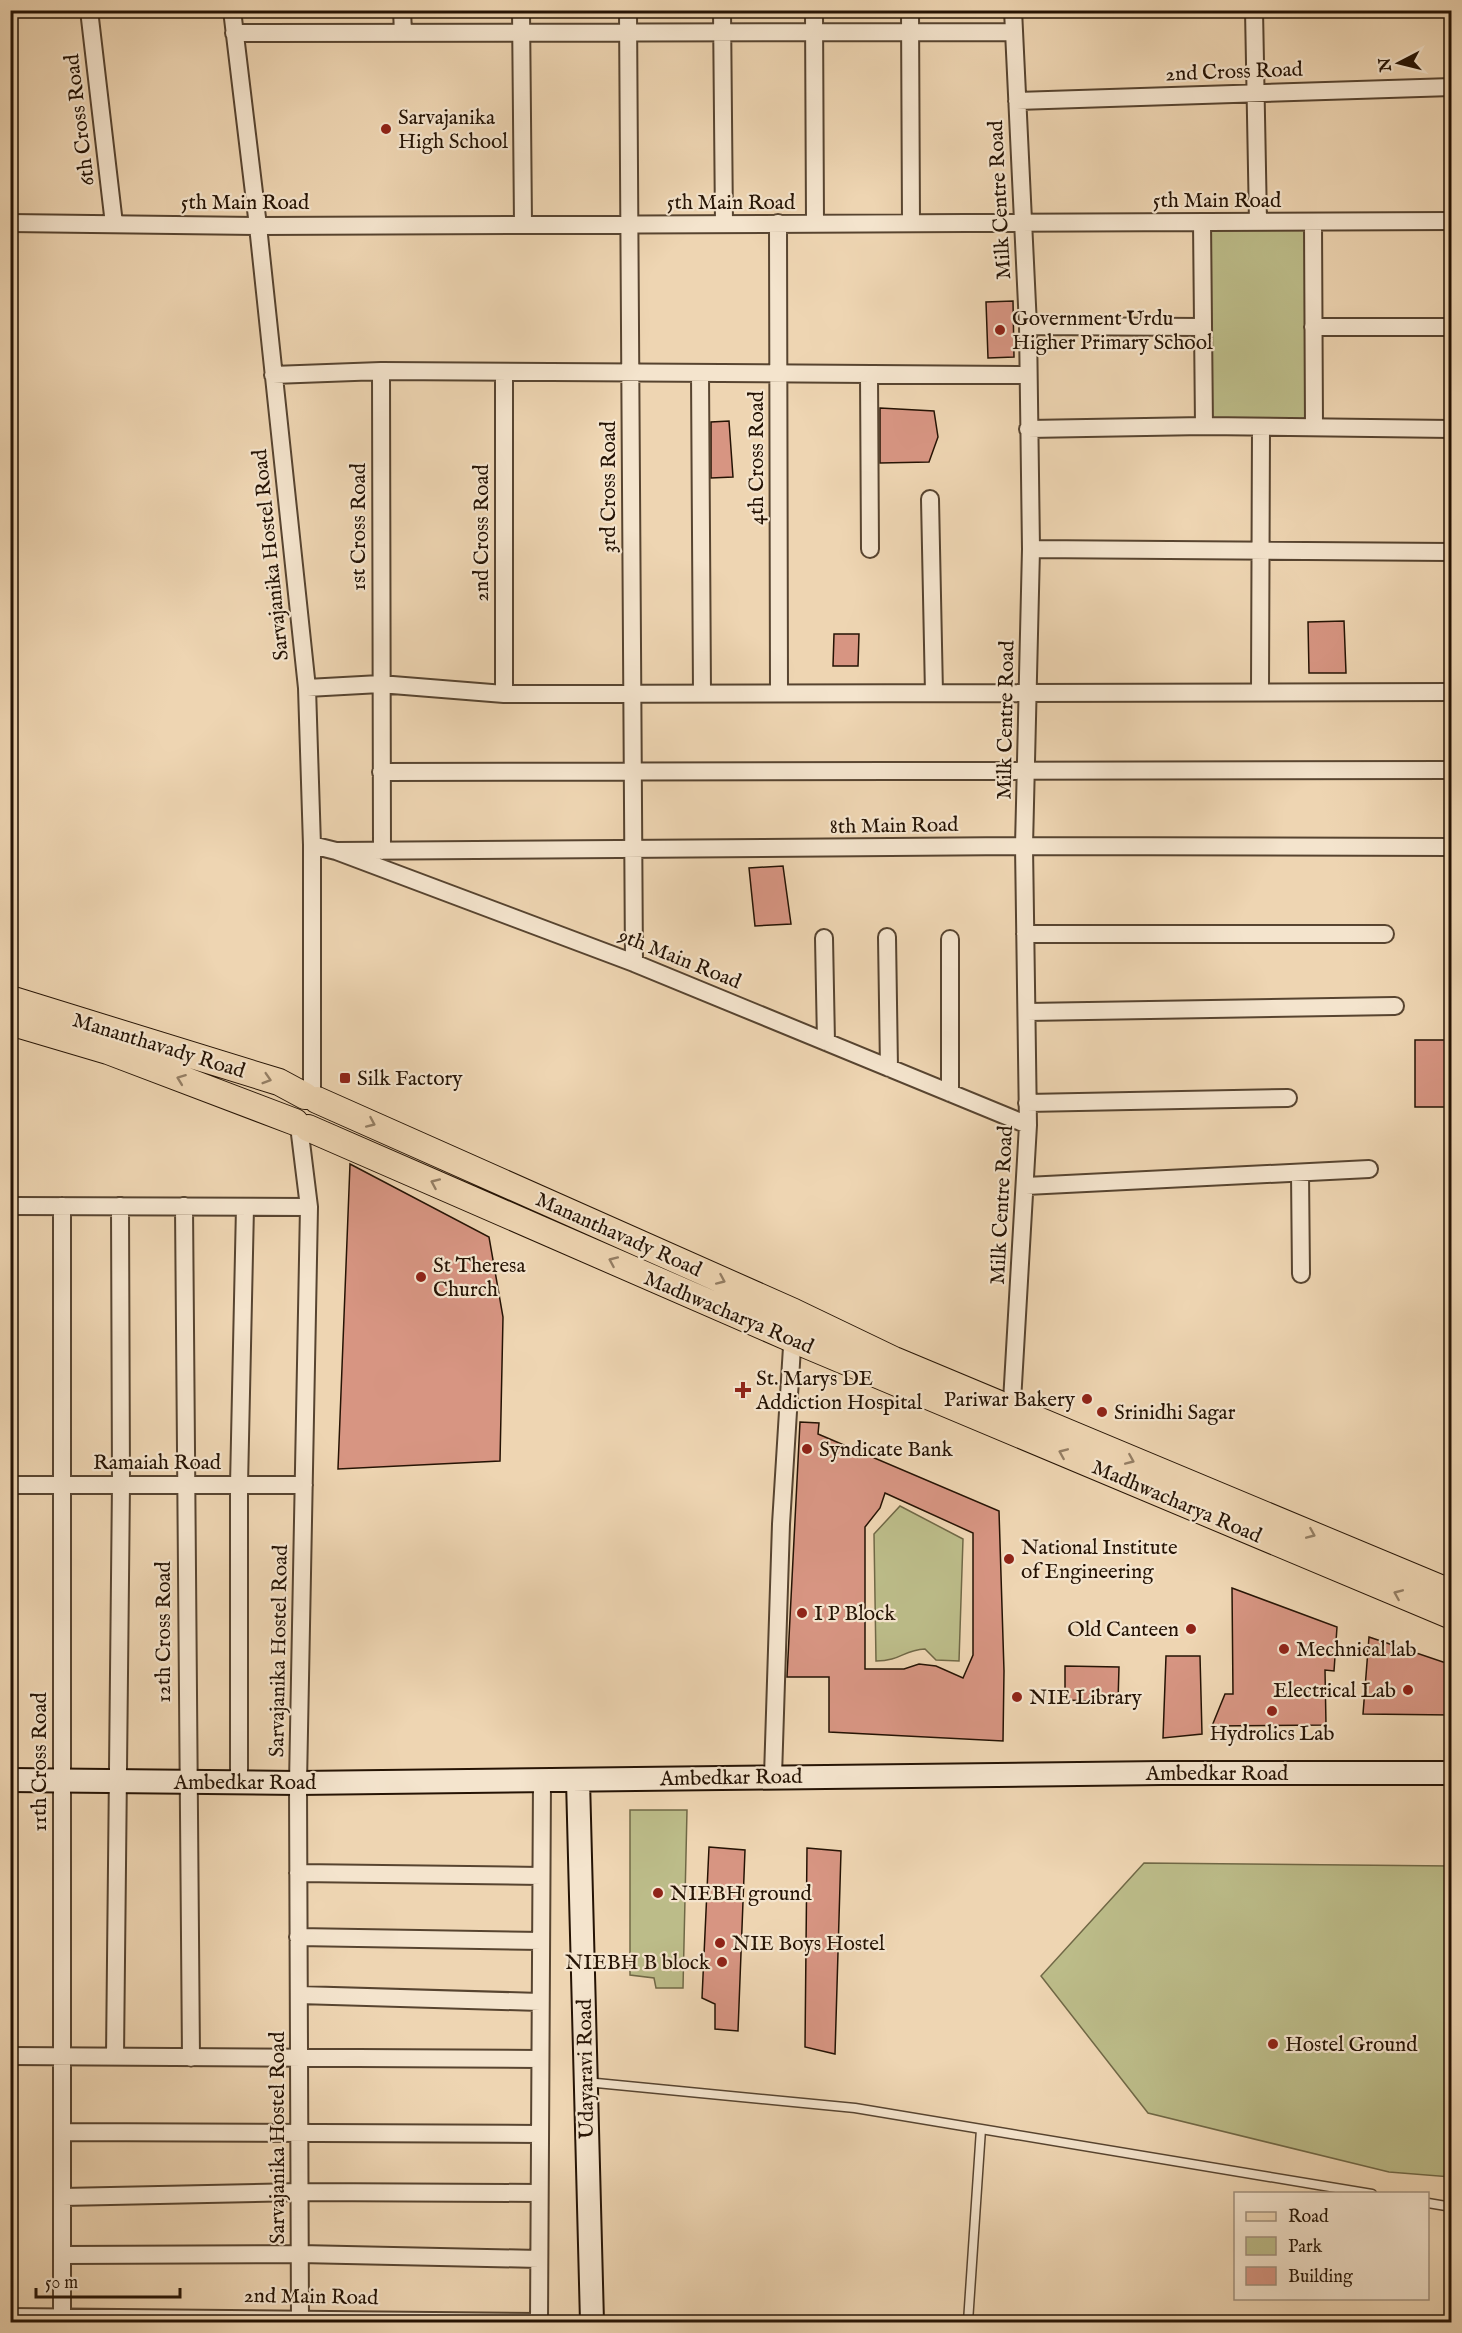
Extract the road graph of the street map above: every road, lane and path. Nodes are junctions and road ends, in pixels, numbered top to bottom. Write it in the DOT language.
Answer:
graph roads {
  1 [pos="89,10"];
  2 [pos="232,10"];
  3 [pos="402,10"];
  4 [pos="520,10"];
  5 [pos="628,10"];
  6 [pos="722,10"];
  7 [pos="814,10"];
  8 [pos="910,10"];
  9 [pos="1013,10"];
  10 [pos="1254,10"];
  11 [pos="234,33"];
  12 [pos="403,33"];
  13 [pos="521,33"];
  14 [pos="629,33"];
  15 [pos="723,33"];
  16 [pos="814,33"];
  17 [pos="910,33"];
  18 [pos="1014,33"];
  19 [pos="1452,87"];
  20 [pos="1255,92"];
  21 [pos="1017,101"];
  22 [pos="1452,221"];
  23 [pos="1023,222"];
  24 [pos="1202,222"];
  25 [pos="1258,222"];
  26 [pos="1313,222"];
  27 [pos="10,223"];
  28 [pos="778,223"];
  29 [pos="911,223"];
  30 [pos="114,224"];
  31 [pos="522,224"];
  32 [pos="630,224"];
  33 [pos="724,224"];
  34 [pos="815,224"];
  35 [pos="258,226"];
  36 [pos="1028,326"];
  37 [pos="1203,327"];
  38 [pos="1313,327"];
  39 [pos="1452,327"];
  40 [pos="381,371"];
  41 [pos="504,372"];
  42 [pos="630,372"];
  43 [pos="700,373"];
  44 [pos="779,373"];
  45 [pos="868,374"];
  46 [pos="273,375"];
  47 [pos="1028,375"];
  48 [pos="1204,426"];
  49 [pos="1261,427"];
  50 [pos="1314,427"];
  51 [pos="1028,429"];
  52 [pos="1452,429"];
  53 [pos="930,500"];
  54 [pos="870,549"];
  55 [pos="1031,549"];
  56 [pos="1262,552"];
  57 [pos="1452,552"];
  58 [pos="380,684"];
  59 [pos="307,688"];
  60 [pos="1028,692"];
  61 [pos="1260,692"];
  62 [pos="1452,692"];
  63 [pos="702,693"];
  64 [pos="779,693"];
  65 [pos="934,693"];
  66 [pos="504,694"];
  67 [pos="632,694"];
  68 [pos="1026,769"];
  69 [pos="1452,770"];
  70 [pos="632,771"];
  71 [pos="381,772"];
  72 [pos="312,845"];
  73 [pos="1024,846"];
  74 [pos="1452,847"];
  75 [pos="633,850"];
  76 [pos="336,851"];
  77 [pos="382,851"];
  78 [pos="1025,934"];
  79 [pos="1385,934"];
  80 [pos="886,937"];
  81 [pos="824,938"];
  82 [pos="950,939"];
  83 [pos="634,963"];
  84 [pos="10,999"];
  85 [pos="1395,1006"];
  86 [pos="1027,1012"];
  87 [pos="10,1022"];
  88 [pos="826,1042"];
  89 [pos="890,1068"];
  90 [pos="950,1093"];
  91 [pos="312,1098"];
  92 [pos="1288,1098"];
  93 [pos="1028,1102"];
  94 [pos="301,1125"];
  95 [pos="1028,1125"];
  96 [pos="1369,1169"];
  97 [pos="1300,1173"];
  98 [pos="1026,1186"];
  99 [pos="10,1206"];
  100 [pos="62,1206"];
  101 [pos="120,1206"];
  102 [pos="184,1206"];
  103 [pos="245,1207"];
  104 [pos="309,1207"];
  105 [pos="1301,1274"];
  106 [pos="794,1312"];
  107 [pos="792,1340"];
  108 [pos="1011,1420"];
  109 [pos="121,1483"];
  110 [pos="62,1484"];
  111 [pos="185,1484"];
  112 [pos="10,1485"];
  113 [pos="239,1485"];
  114 [pos="304,1485"];
  115 [pos="1452,1593"];
  116 [pos="1452,1616"];
  117 [pos="1452,1773"];
  118 [pos="772,1776"];
  119 [pos="10,1780"];
  120 [pos="62,1780"];
  121 [pos="542,1780"];
  122 [pos="578,1780"];
  123 [pos="119,1781"];
  124 [pos="187,1782"];
  125 [pos="239,1782"];
  126 [pos="298,1783"];
  127 [pos="298,1873"];
  128 [pos="541,1876"];
  129 [pos="298,1937"];
  130 [pos="541,1941"];
  131 [pos="299,1995"];
  132 [pos="540,2002"];
  133 [pos="10,2056"];
  134 [pos="62,2056"];
  135 [pos="115,2057"];
  136 [pos="191,2058"];
  137 [pos="299,2060"];
  138 [pos="540,2060"];
  139 [pos="586,2082"];
  140 [pos="981,2129"];
  141 [pos="62,2132"];
  142 [pos="299,2133"];
  143 [pos="540,2134"];
  144 [pos="300,2192"];
  145 [pos="1366,2192"];
  146 [pos="539,2193"];
  147 [pos="62,2197"];
  148 [pos="1429,2203"];
  149 [pos="1452,2207"];
  150 [pos="300,2254"];
  151 [pos="62,2255"];
  152 [pos="539,2259"];
  153 [pos="10,2317"];
  154 [pos="62,2317"];
  155 [pos="216,2320"];
  156 [pos="300,2320"];
  157 [pos="539,2322"];
  158 [pos="592,2322"];
  159 [pos="968,2322"];
  1 -- 30 [label="street, 6th Cross Road"];
  2 -- 11 [label="street, Sarvajanika Hostel Road"];
  3 -- 12 [label="street"];
  4 -- 13 [label="street"];
  5 -- 14 [label="street, 3rd Cross Road"];
  6 -- 15 [label="street"];
  7 -- 16 [label="street"];
  8 -- 17 [label="street"];
  9 -- 18 [label="street, Milk Centre Road"];
  10 -- 20 [label="street"];
  11 -- 12 [label="street"];
  11 -- 35 [label="street, Sarvajanika Hostel Road"];
  12 -- 13 [label="street"];
  13 -- 14 [label="street"];
  13 -- 31 [label="street"];
  14 -- 15 [label="street"];
  14 -- 32 [label="street, 3rd Cross Road"];
  15 -- 16 [label="street"];
  15 -- 33 [label="street"];
  16 -- 17 [label="street"];
  16 -- 34 [label="street"];
  17 -- 18 [label="street"];
  17 -- 29 [label="street"];
  18 -- 21 [label="street, Milk Centre Road"];
  19 -- 20 [label="street, 2nd Cross Road"];
  20 -- 21 [label="street, 2nd Cross Road"];
  20 -- 25 [label="street"];
  21 -- 23 [label="street, Milk Centre Road"];
  22 -- 26 [label="street, 5th Main Road"];
  23 -- 24 [label="street, 5th Main Road"];
  23 -- 29 [label="street, 5th Main Road"];
  23 -- 36 [label="street, Milk Centre Road"];
  24 -- 25 [label="street, 5th Main Road"];
  24 -- 37 [label="street"];
  25 -- 26 [label="street, 5th Main Road"];
  26 -- 38 [label="street"];
  27 -- 30 [label="street, 5th Main Road"];
  28 -- 33 [label="street, 5th Main Road"];
  28 -- 34 [label="street, 5th Main Road"];
  28 -- 44 [label="street, 4th Cross Road"];
  29 -- 34 [label="street, 5th Main Road"];
  30 -- 35 [label="street, 5th Main Road"];
  31 -- 32 [label="street, 5th Main Road"];
  31 -- 35 [label="street, 5th Main Road"];
  32 -- 33 [label="street, 5th Main Road"];
  32 -- 42 [label="street, 3rd Cross Road"];
  35 -- 46 [label="street, Sarvajanika Hostel Road"];
  36 -- 37 [label="street"];
  36 -- 47 [label="street, Milk Centre Road"];
  37 -- 48 [label="street"];
  38 -- 39 [label="street"];
  38 -- 50 [label="street"];
  40 -- 41 [label="street"];
  40 -- 46 [label="street"];
  40 -- 58 [label="street, 1st Cross Road"];
  41 -- 42 [label="street"];
  41 -- 66 [label="street, 2nd Cross Road"];
  42 -- 43 [label="street"];
  42 -- 67 [label="street, 3rd Cross Road"];
  43 -- 44 [label="street"];
  43 -- 63 [label="street"];
  44 -- 45 [label="street"];
  44 -- 64 [label="street, 4th Cross Road"];
  45 -- 47 [label="street"];
  45 -- 54 [label="street"];
  46 -- 59 [label="street, Sarvajanika Hostel Road"];
  47 -- 51 [label="street, Milk Centre Road"];
  48 -- 49 [label="street"];
  48 -- 51 [label="street"];
  49 -- 50 [label="street"];
  49 -- 56 [label="street"];
  50 -- 52 [label="street"];
  51 -- 55 [label="street, Milk Centre Road"];
  53 -- 65 [label="street"];
  55 -- 56 [label="street"];
  55 -- 60 [label="street, Milk Centre Road"];
  56 -- 57 [label="street"];
  56 -- 61 [label="street"];
  58 -- 59 [label="street"];
  58 -- 66 [label="street"];
  58 -- 71 [label="street, 1st Cross Road"];
  59 -- 72 [label="street, Sarvajanika Hostel Road"];
  60 -- 61 [label="street"];
  60 -- 65 [label="street"];
  60 -- 68 [label="street, Milk Centre Road"];
  61 -- 62 [label="street"];
  63 -- 64 [label="street"];
  63 -- 67 [label="street"];
  64 -- 65 [label="street"];
  66 -- 67 [label="street"];
  67 -- 70 [label="street, 3rd Cross Road"];
  68 -- 69 [label="street"];
  68 -- 70 [label="street"];
  68 -- 73 [label="street, Milk Centre Road"];
  70 -- 71 [label="street"];
  70 -- 75 [label="street, 3rd Cross Road"];
  71 -- 77 [label="street, 1st Cross Road"];
  72 -- 76 [label="street, 9th Main Road"];
  72 -- 91 [label="street, Sarvajanika Hostel Road"];
  73 -- 74 [label="street, 8th Main Road"];
  73 -- 75 [label="street, 8th Main Road"];
  73 -- 78 [label="street, Milk Centre Road"];
  75 -- 77 [label="street, 8th Main Road"];
  75 -- 83 [label="street, 3rd Cross Road"];
  76 -- 77 [label="street, 8th Main Road"];
  76 -- 83 [label="street, 9th Main Road"];
  78 -- 79 [label="street"];
  78 -- 86 [label="street, Milk Centre Road"];
  80 -- 89 [label="street"];
  81 -- 88 [label="street"];
  82 -- 90 [label="street"];
  83 -- 88 [label="street, 9th Main Road"];
  84 -- 91 [label="main road, Mananthavady Road, one-way"];
  85 -- 86 [label="street"];
  86 -- 93 [label="street, Milk Centre Road"];
  94 -- 87 [label="main road, Madhwacharya Road, one-way"];
  88 -- 89 [label="street, 9th Main Road"];
  89 -- 90 [label="street, 9th Main Road"];
  90 -- 95 [label="street, 9th Main Road"];
  91 -- 94 [label="main road"];
  91 -- 106 [label="main road, Mananthavady Road, one-way"];
  92 -- 93 [label="street"];
  93 -- 95 [label="street, Milk Centre Road"];
  94 -- 104 [label="street, Sarvajanika Hostel Road"];
  107 -- 94 [label="main road, Madhwacharya Road, one-way"];
  95 -- 98 [label="street, Milk Centre Road"];
  96 -- 97 [label="street"];
  97 -- 98 [label="street"];
  97 -- 105 [label="street"];
  98 -- 108 [label="street, Milk Centre Road"];
  99 -- 100 [label="street"];
  100 -- 101 [label="street"];
  100 -- 110 [label="street, 11th Cross Road"];
  101 -- 102 [label="street"];
  101 -- 109 [label="street"];
  102 -- 103 [label="street"];
  102 -- 111 [label="street, 12th Cross Road"];
  103 -- 104 [label="street"];
  103 -- 113 [label="street"];
  104 -- 114 [label="street, Sarvajanika Hostel Road"];
  106 -- 107 [label="street"];
  106 -- 108 [label="main road, Mananthavady Road"];
  107 -- 108 [label="main road, Madhwacharya Road"];
  107 -- 118 [label="street"];
  108 -- 115 [label="main road, Mananthavady Road, one-way"];
  116 -- 108 [label="main road, Madhwacharya Road, one-way"];
  109 -- 110 [label="street, Ramaiah Road"];
  109 -- 111 [label="street, Ramaiah Road"];
  109 -- 123 [label="street"];
  110 -- 112 [label="street, Ramaiah Road"];
  110 -- 120 [label="street, 11th Cross Road"];
  111 -- 113 [label="street, Ramaiah Road"];
  111 -- 124 [label="street, 12th Cross Road"];
  113 -- 114 [label="street, Ramaiah Road"];
  113 -- 125 [label="street"];
  114 -- 126 [label="street, Sarvajanika Hostel Road"];
  117 -- 118 [label="street, Ambedkar Road"];
  118 -- 122 [label="street, Ambedkar Road"];
  119 -- 120 [label="street, Ambedkar Road"];
  120 -- 123 [label="street, Ambedkar Road"];
  120 -- 134 [label="street, 11th Cross Road"];
  121 -- 122 [label="street, Ambedkar Road"];
  121 -- 126 [label="street, Ambedkar Road"];
  121 -- 128 [label="street"];
  122 -- 139 [label="street, Udayaravi Road"];
  123 -- 124 [label="street, Ambedkar Road"];
  123 -- 135 [label="street"];
  124 -- 125 [label="street, Ambedkar Road"];
  124 -- 136 [label="street, 12th Cross Road"];
  125 -- 126 [label="street, Ambedkar Road"];
  126 -- 127 [label="street, Sarvajanika Hostel Road"];
  127 -- 128 [label="street"];
  127 -- 129 [label="street, Sarvajanika Hostel Road"];
  128 -- 130 [label="street"];
  129 -- 130 [label="street"];
  129 -- 131 [label="street, Sarvajanika Hostel Road"];
  130 -- 132 [label="street"];
  131 -- 132 [label="street"];
  131 -- 137 [label="street, Sarvajanika Hostel Road"];
  132 -- 138 [label="street"];
  133 -- 134 [label="street"];
  134 -- 135 [label="street"];
  134 -- 141 [label="street, 11th Cross Road"];
  135 -- 136 [label="street"];
  136 -- 137 [label="street"];
  137 -- 138 [label="street"];
  137 -- 142 [label="street, Sarvajanika Hostel Road"];
  138 -- 143 [label="street"];
  139 -- 140 [label="lane"];
  139 -- 158 [label="street, Udayaravi Road"];
  140 -- 145 [label="lane"];
  140 -- 159 [label="lane"];
  141 -- 142 [label="street"];
  141 -- 147 [label="street, 11th Cross Road"];
  142 -- 143 [label="street"];
  142 -- 144 [label="street, Sarvajanika Hostel Road"];
  143 -- 146 [label="street"];
  144 -- 146 [label="street"];
  144 -- 147 [label="street"];
  144 -- 150 [label="street, Sarvajanika Hostel Road"];
  146 -- 152 [label="street"];
  147 -- 151 [label="street, 11th Cross Road"];
  148 -- 149 [label="lane"];
  150 -- 151 [label="street"];
  150 -- 152 [label="street"];
  150 -- 156 [label="street, Sarvajanika Hostel Road"];
  151 -- 154 [label="street, 11th Cross Road"];
  152 -- 157 [label="street"];
  153 -- 154 [label="street, 2nd Main Road"];
  154 -- 155 [label="street, 2nd Main Road"];
  155 -- 156 [label="street, 2nd Main Road"];
  156 -- 157 [label="street, 2nd Main Road"];
}
